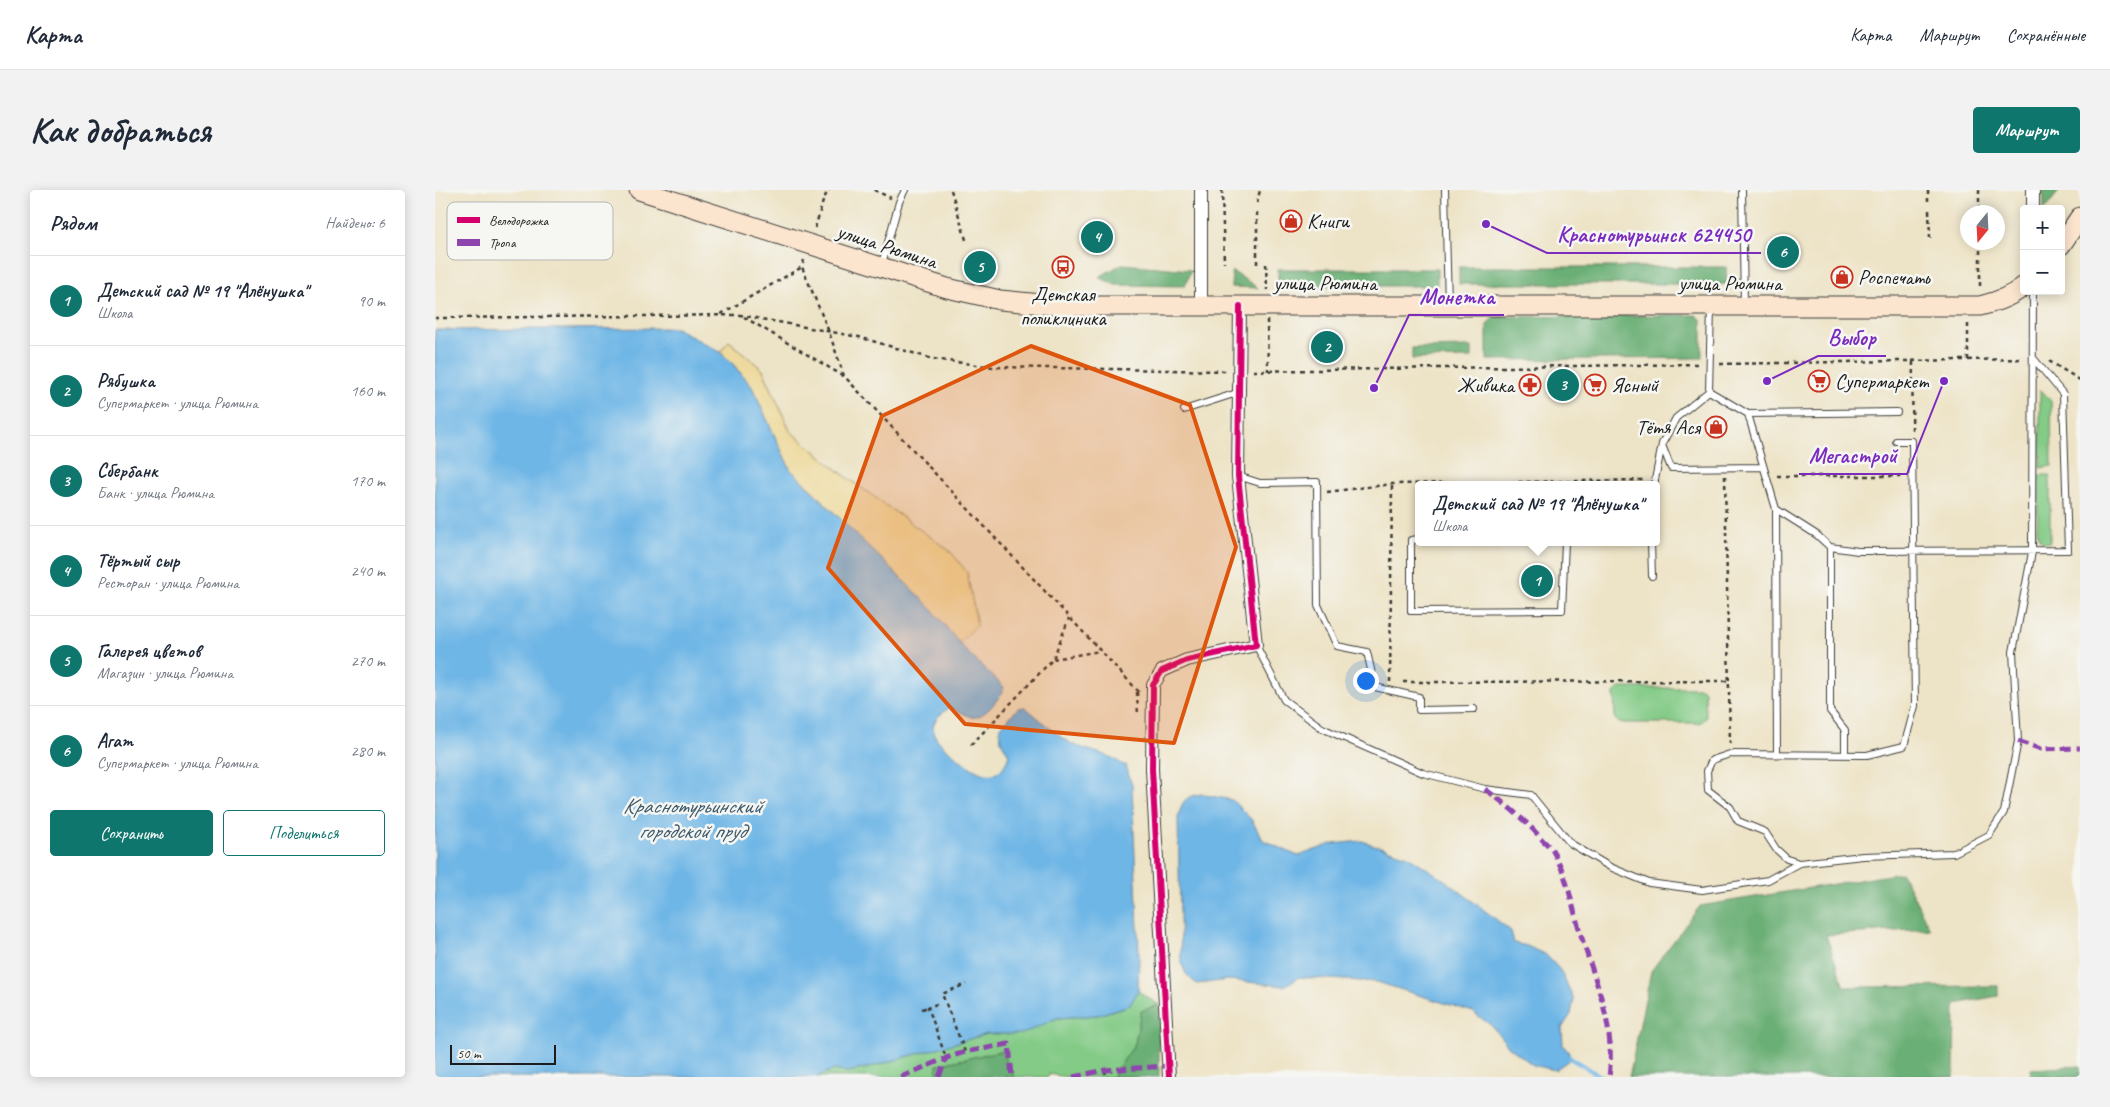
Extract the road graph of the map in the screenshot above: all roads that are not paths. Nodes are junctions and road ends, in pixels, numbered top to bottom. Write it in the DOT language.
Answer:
graph roads {
  1 [pos="639,190"];
  2 [pos="905,190"];
  3 [pos="1201,190"];
  4 [pos="1445,190"];
  5 [pos="1742,190"];
  6 [pos="2033,190"];
  7 [pos="2033,205"];
  8 [pos="2080,217"];
  9 [pos="2065,239"];
  10 [pos="881,268"];
  11 [pos="2020,289"];
  12 [pos="2033,295"];
  13 [pos="1201,306"];
  14 [pos="1241,306"];
  15 [pos="1448,306"];
  16 [pos="1711,306"];
  17 [pos="1744,306"];
  18 [pos="2034,359"];
  19 [pos="1709,391"];
  20 [pos="1240,392"];
  21 [pos="1184,410"];
  22 [pos="1897,412"];
  23 [pos="1748,414"];
  24 [pos="1896,441"];
  25 [pos="1662,444"];
  26 [pos="1763,467"];
  27 [pos="1238,476"];
  28 [pos="1654,481"];
  29 [pos="1776,508"];
  30 [pos="1415,540"];
  31 [pos="1565,546"];
  32 [pos="1651,546"];
  33 [pos="1830,547"];
  34 [pos="1914,550"];
  35 [pos="2032,552"];
  36 [pos="1652,576"];
  37 [pos="1256,645"];
  38 [pos="1474,709"];
  39 [pos="1777,754"];
  40 [pos="1845,754"];
  41 [pos="1799,863"];
  42 [pos="1169,1077"];
  1 -- 10 [label="main road, улица Рюмина"];
  2 -- 10 [label="lane"];
  3 -- 13 [label="street"];
  4 -- 15 [label="lane"];
  5 -- 17 [label="lane"];
  6 -- 7 [label="street"];
  8 -- 9 [label="main road"];
  10 -- 13 [label="main road, улица Рюмина"];
  11 -- 17 [label="main road, улица Рюмина"];
  12 -- 18 [label="lane"];
  13 -- 14 [label="main road, улица Рюмина"];
  14 -- 15 [label="main road, улица Рюмина"];
  14 -- 20 [label="street"];
  15 -- 16 [label="main road, улица Рюмина"];
  16 -- 17 [label="main road, улица Рюмина"];
  16 -- 19 [label="lane"];
  18 -- 35 [label="lane"];
  18 -- 35 [label="lane"];
  19 -- 23 [label="lane"];
  19 -- 25 [label="lane"];
  20 -- 21 [label="lane"];
  20 -- 27 [label="street"];
  22 -- 23 [label="lane"];
  23 -- 26 [label="lane"];
  24 -- 34 [label="lane"];
  25 -- 26 [label="lane"];
  25 -- 28 [label="lane"];
  26 -- 29 [label="lane"];
  27 -- 37 [label="street"];
  27 -- 38 [label="lane"];
  29 -- 33 [label="lane"];
  29 -- 39 [label="lane"];
  30 -- 31 [label="lane"];
  32 -- 36 [label="lane"];
  33 -- 34 [label="lane"];
  33 -- 40 [label="lane"];
  34 -- 35 [label="lane"];
  34 -- 40 [label="lane"];
  35 -- 41 [label="lane"];
  37 -- 41 [label="lane"];
  37 -- 42 [label="street"];
  39 -- 40 [label="lane"];
  39 -- 41 [label="lane"];
}
